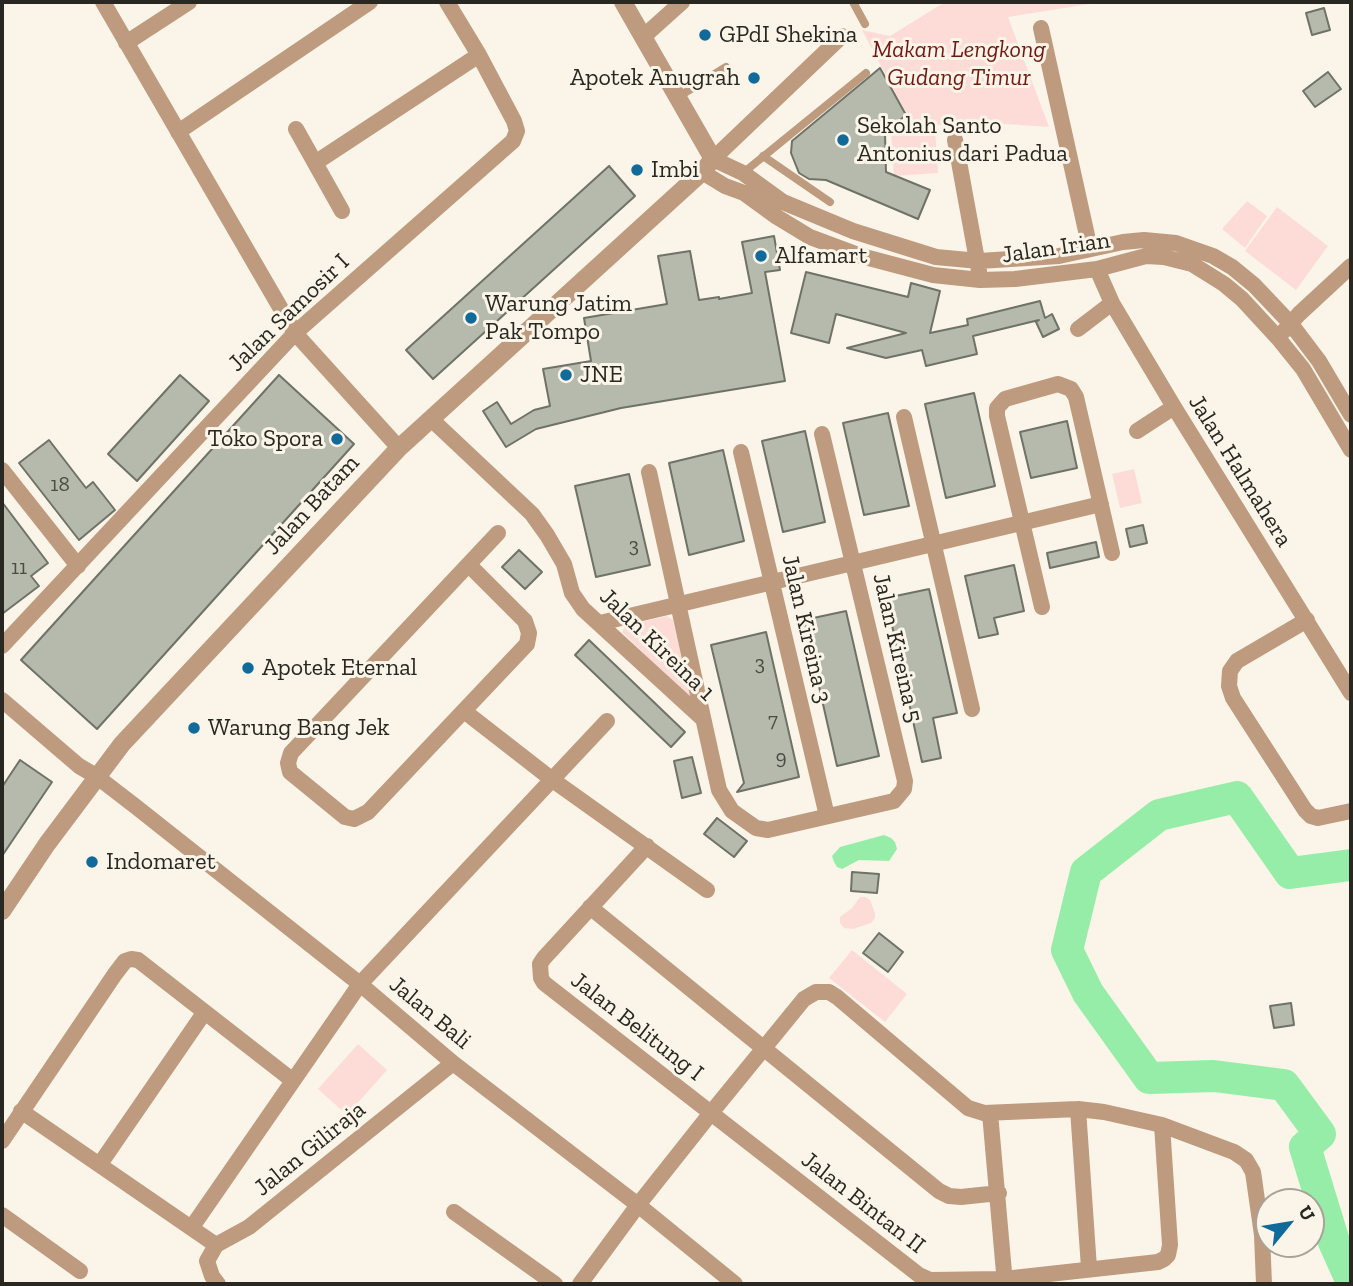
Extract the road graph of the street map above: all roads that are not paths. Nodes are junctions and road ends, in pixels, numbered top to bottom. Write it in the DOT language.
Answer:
graph roads {
  1 [pos="103,2"];
  2 [pos="189,2"];
  3 [pos="370,2"];
  4 [pos="447,2"];
  5 [pos="623,2"];
  6 [pos="682,2"];
  7 [pos="853,2"];
  8 [pos="865,24"];
  9 [pos="1041,28"];
  10 [pos="842,36"];
  11 [pos="643,37"];
  12 [pos="126,43"];
  13 [pos="479,55"];
  14 [pos="726,67"];
  15 [pos="866,73"];
  16 [pos="678,97"];
  17 [pos="296,129"];
  18 [pos="178,132"];
  19 [pos="955,139"];
  20 [pos="764,156"];
  21 [pos="315,163"];
  22 [pos="707,165"];
  23 [pos="743,173"];
  24 [pos="830,202"];
  25 [pos="342,211"];
  26 [pos="1164,249"];
  27 [pos="1090,250"];
  28 [pos="936,257"];
  29 [pos="979,261"];
  30 [pos="1351,265"];
  31 [pos="1097,269"];
  32 [pos="933,275"];
  33 [pos="979,280"];
  34 [pos="1112,303"];
  35 [pos="1291,324"];
  36 [pos="1078,329"];
  37 [pos="295,332"];
  38 [pos="1278,338"];
  39 [pos="1174,407"];
  40 [pos="1351,415"];
  41 [pos="904,417"];
  42 [pos="431,419"];
  43 [pos="1137,431"];
  44 [pos="822,434"];
  45 [pos="399,448"];
  46 [pos="1351,450"];
  47 [pos="741,452"];
  48 [pos="2,470"];
  49 [pos="649,472"];
  50 [pos="1101,504"];
  51 [pos="1021,523"];
  52 [pos="498,533"];
  53 [pos="935,543"];
  54 [pos="1112,553"];
  55 [pos="853,562"];
  56 [pos="469,565"];
  57 [pos="78,566"];
  58 [pos="772,583"];
  59 [pos="677,604"];
  60 [pos="1042,607"];
  61 [pos="1307,620"];
  62 [pos="600,623"];
  63 [pos="2,646"];
  64 [pos="1351,693"];
  65 [pos="2,700"];
  66 [pos="972,709"];
  67 [pos="464,711"];
  68 [pos="702,718"];
  69 [pos="607,721"];
  70 [pos="96,776"];
  71 [pos="554,781"];
  72 [pos="1351,811"];
  73 [pos="827,816"];
  74 [pos="647,846"];
  75 [pos="707,890"];
  76 [pos="590,906"];
  77 [pos="2,911"];
  78 [pos="360,984"];
  79 [pos="204,1013"];
  80 [pos="764,1049"];
  81 [pos="453,1063"];
  82 [pos="292,1080"];
  83 [pos="1078,1109"];
  84 [pos="21,1111"];
  85 [pos="711,1113"];
  86 [pos="990,1113"];
  87 [pos="1162,1125"];
  88 [pos="2,1141"];
  89 [pos="100,1164"];
  90 [pos="999,1193"];
  91 [pos="638,1205"];
  92 [pos="454,1212"];
  93 [pos="2,1215"];
  94 [pos="192,1227"];
  95 [pos="216,1245"];
  96 [pos="1089,1268"];
  97 [pos="80,1271"];
  98 [pos="1005,1281"];
  99 [pos="218,1284"];
  100 [pos="555,1284"];
  101 [pos="579,1284"];
  102 [pos="735,1284"];
  103 [pos="1264,1284"];
  1 -- 12 [label="street"];
  2 -- 12 [label="street"];
  3 -- 18 [label="street"];
  4 -- 13 [label="street, Jalan Samosir I"];
  5 -- 11 [label="street"];
  6 -- 11 [label="street"];
  7 -- 8 [label="lane"];
  9 -- 27 [label="street, Jalan Irian"];
  10 -- 22 [label="street"];
  11 -- 16 [label="street"];
  12 -- 18 [label="street"];
  13 -- 21 [label="street"];
  13 -- 37 [label="street, Jalan Samosir I"];
  14 -- 16 [label="lane"];
  15 -- 20 [label="lane"];
  16 -- 22 [label="street"];
  17 -- 21 [label="street"];
  18 -- 37 [label="street"];
  19 -- 29 [label="street, Jalan Irian"];
  20 -- 23 [label="lane"];
  20 -- 24 [label="lane"];
  21 -- 25 [label="street"];
  22 -- 23 [label="street, Jalan Irian"];
  22 -- 32 [label="street, Jalan Irian"];
  22 -- 42 [label="street, Jalan Batam"];
  23 -- 28 [label="street, Jalan Irian"];
  26 -- 27 [label="street, Jalan Irian"];
  26 -- 31 [label="street, Jalan Irian"];
  26 -- 35 [label="street, Jalan Irian"];
  26 -- 38 [label="street, Jalan Irian"];
  27 -- 29 [label="street, Jalan Irian"];
  28 -- 29 [label="street, Jalan Irian"];
  28 -- 32 [label="street"];
  29 -- 33 [label="street"];
  30 -- 35 [label="street"];
  31 -- 33 [label="street, Jalan Irian"];
  31 -- 34 [label="street, Jalan Halmahera"];
  32 -- 33 [label="street, Jalan Irian"];
  34 -- 36 [label="street"];
  34 -- 39 [label="street, Jalan Halmahera"];
  35 -- 38 [label="street"];
  35 -- 40 [label="street, Jalan Irian"];
  37 -- 45 [label="street"];
  37 -- 57 [label="street, Jalan Samosir I"];
  38 -- 46 [label="street, Jalan Irian"];
  39 -- 43 [label="street"];
  39 -- 61 [label="street, Jalan Halmahera"];
  41 -- 53 [label="street"];
  42 -- 45 [label="street, Jalan Batam"];
  42 -- 62 [label="street, Jalan Kireina 1"];
  44 -- 55 [label="street, Jalan Kireina 5"];
  45 -- 70 [label="street, Jalan Batam"];
  47 -- 58 [label="street, Jalan Kireina 3"];
  48 -- 57 [label="street"];
  49 -- 59 [label="street"];
  50 -- 51 [label="street"];
  50 -- 51 [label="street"];
  50 -- 54 [label="street"];
  51 -- 53 [label="street"];
  51 -- 60 [label="street"];
  52 -- 56 [label="street"];
  53 -- 55 [label="street"];
  53 -- 66 [label="street"];
  55 -- 58 [label="street"];
  55 -- 73 [label="street, Jalan Kireina 5"];
  56 -- 67 [label="street"];
  56 -- 67 [label="street"];
  57 -- 63 [label="street, Jalan Samosir I"];
  58 -- 59 [label="street"];
  58 -- 73 [label="street, Jalan Kireina 3"];
  59 -- 62 [label="street"];
  59 -- 68 [label="street"];
  61 -- 64 [label="street, Jalan Halmahera"];
  61 -- 72 [label="street"];
  62 -- 68 [label="street, Jalan Kireina 1"];
  65 -- 70 [label="street, Jalan Bali"];
  67 -- 71 [label="street"];
  68 -- 73 [label="street, Jalan Kireina 1"];
  69 -- 71 [label="street"];
  70 -- 77 [label="street, Jalan Batam"];
  70 -- 78 [label="street, Jalan Bali"];
  71 -- 74 [label="street"];
  71 -- 78 [label="street"];
  74 -- 75 [label="street"];
  74 -- 76 [label="street, Jalan Belitung I"];
  76 -- 80 [label="street"];
  76 -- 85 [label="street, Jalan Belitung I"];
  78 -- 81 [label="street, Jalan Bali"];
  78 -- 82 [label="street"];
  79 -- 82 [label="street"];
  79 -- 84 [label="street"];
  79 -- 89 [label="street"];
  80 -- 85 [label="street"];
  80 -- 86 [label="street"];
  80 -- 90 [label="street"];
  81 -- 91 [label="street, Jalan Bali"];
  81 -- 95 [label="street, Jalan Giliraja"];
  82 -- 94 [label="street"];
  83 -- 86 [label="street"];
  83 -- 87 [label="street"];
  83 -- 96 [label="street"];
  84 -- 88 [label="street"];
  84 -- 89 [label="street"];
  85 -- 91 [label="street"];
  85 -- 98 [label="street, Jalan Bintan II"];
  86 -- 90 [label="street"];
  87 -- 96 [label="street, Jalan Bintan II"];
  87 -- 103 [label="street"];
  89 -- 94 [label="street"];
  90 -- 98 [label="street"];
  91 -- 101 [label="street"];
  91 -- 102 [label="street, Jalan Bali"];
  92 -- 100 [label="street"];
  93 -- 97 [label="street"];
  94 -- 95 [label="street"];
  95 -- 99 [label="street"];
  96 -- 98 [label="street, Jalan Bintan II"];
}
